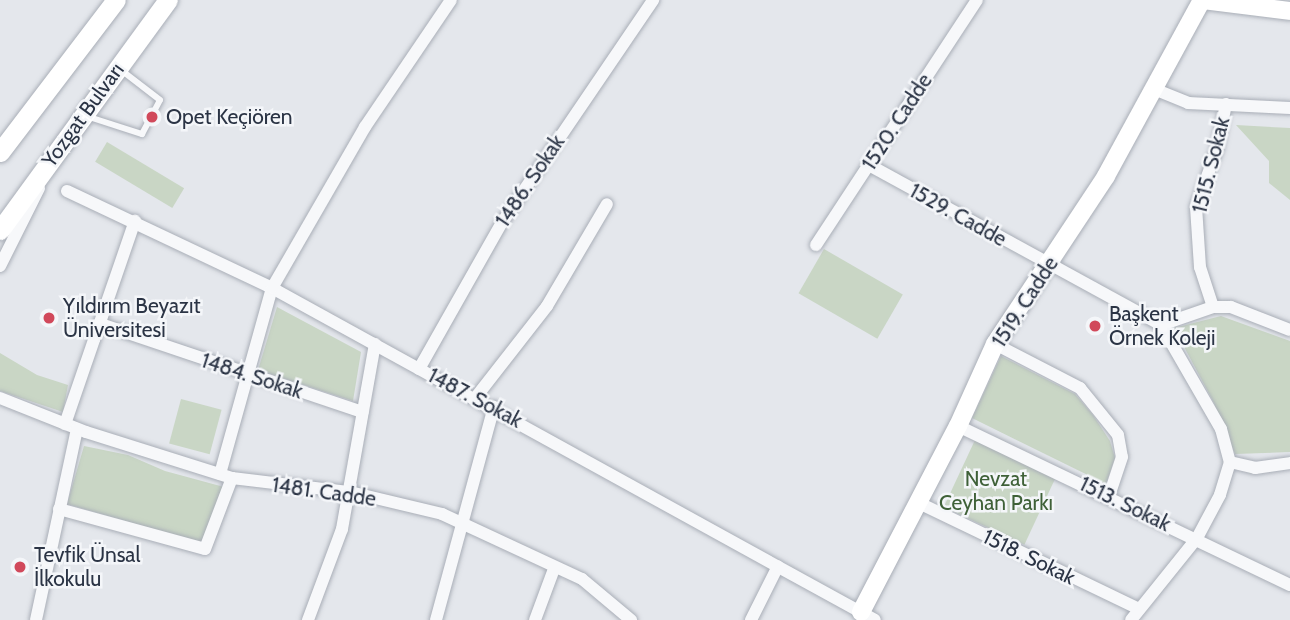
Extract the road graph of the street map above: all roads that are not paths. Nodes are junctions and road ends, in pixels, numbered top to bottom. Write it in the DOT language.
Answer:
graph roads {
  1 [pos="116,0"];
  2 [pos="168,0"];
  3 [pos="451,0"];
  4 [pos="653,0"];
  5 [pos="976,0"];
  6 [pos="1202,0"];
  7 [pos="1290,11"];
  8 [pos="117,67"];
  9 [pos="1154,89"];
  10 [pos="1226,104"];
  11 [pos="1290,108"];
  12 [pos="84,116"];
  13 [pos="59,148"];
  14 [pos="0,152"];
  15 [pos="869,165"];
  16 [pos="67,191"];
  17 [pos="607,204"];
  18 [pos="135,220"];
  19 [pos="0,230"];
  20 [pos="817,244"];
  21 [pos="0,266"];
  22 [pos="1048,266"];
  23 [pos="272,288"];
  24 [pos="1213,307"];
  25 [pos="101,324"];
  26 [pos="1161,325"];
  27 [pos="1290,330"];
  28 [pos="375,344"];
  29 [pos="995,344"];
  30 [pos="419,369"];
  31 [pos="245,374"];
  32 [pos="476,397"];
  33 [pos="0,398"];
  34 [pos="494,407"];
  35 [pos="363,412"];
  36 [pos="958,426"];
  37 [pos="71,427"];
  38 [pos="1230,462"];
  39 [pos="1290,463"];
  40 [pos="226,476"];
  41 [pos="350,492"];
  42 [pos="1108,496"];
  43 [pos="919,503"];
  44 [pos="59,509"];
  45 [pos="465,523"];
  46 [pos="1198,538"];
  47 [pos="778,566"];
  48 [pos="554,569"];
  49 [pos="1290,585"];
  50 [pos="1139,609"];
  51 [pos="868,616"];
  52 [pos="36,620"];
  53 [pos="308,620"];
  54 [pos="436,620"];
  55 [pos="535,620"];
  56 [pos="631,620"];
  57 [pos="751,620"];
  58 [pos="1131,620"];
  1 -- 14 [label="main road, Yozgat Bulvarı"];
  2 -- 8 [label="main road, Yozgat Bulvarı"];
  3 -- 23 [label="street"];
  4 -- 30 [label="street, 1486. Sokak"];
  5 -- 15 [label="street, 1520. Cadde"];
  6 -- 7 [label="street"];
  6 -- 9 [label="street, 1519. Cadde"];
  8 -- 12 [label="main road, Yozgat Bulvarı"];
  8 -- 12 [label="lane"];
  9 -- 10 [label="street"];
  9 -- 22 [label="street, 1519. Cadde"];
  10 -- 11 [label="street"];
  10 -- 24 [label="street, 1515. Sokak"];
  12 -- 13 [label="main road, Yozgat Bulvarı"];
  13 -- 19 [label="main road, Yozgat Bulvarı"];
  13 -- 21 [label="street"];
  15 -- 20 [label="street, 1520. Cadde"];
  15 -- 22 [label="street, 1529. Cadde"];
  16 -- 18 [label="street, 1487. Sokak"];
  17 -- 32 [label="street"];
  18 -- 23 [label="street, 1487. Sokak"];
  18 -- 25 [label="street"];
  22 -- 26 [label="street, 1529. Cadde"];
  22 -- 29 [label="street, 1519. Cadde"];
  23 -- 28 [label="street, 1487. Sokak"];
  23 -- 31 [label="street"];
  24 -- 26 [label="street"];
  24 -- 27 [label="street"];
  25 -- 31 [label="street, 1484. Sokak"];
  25 -- 37 [label="street"];
  26 -- 38 [label="street"];
  28 -- 30 [label="street, 1487. Sokak"];
  28 -- 35 [label="street"];
  29 -- 36 [label="street, 1519. Cadde"];
  29 -- 42 [label="street"];
  30 -- 32 [label="street, 1487. Sokak"];
  31 -- 35 [label="street, 1484. Sokak"];
  31 -- 40 [label="street"];
  32 -- 34 [label="street, 1487. Sokak"];
  33 -- 37 [label="street, 1481. Cadde"];
  34 -- 45 [label="street"];
  34 -- 47 [label="street, 1487. Sokak"];
  35 -- 41 [label="street"];
  36 -- 42 [label="street, 1513. Sokak"];
  36 -- 43 [label="street, 1519. Cadde"];
  37 -- 40 [label="street, 1481. Cadde"];
  37 -- 44 [label="street"];
  38 -- 39 [label="street"];
  38 -- 46 [label="street"];
  40 -- 41 [label="street, 1481. Cadde"];
  40 -- 44 [label="street"];
  41 -- 45 [label="street, 1481. Cadde"];
  41 -- 53 [label="street"];
  42 -- 46 [label="street, 1513. Sokak"];
  43 -- 50 [label="street, 1518. Sokak"];
  43 -- 51 [label="street, 1519. Cadde"];
  44 -- 52 [label="street"];
  45 -- 48 [label="street, 1481. Cadde"];
  45 -- 54 [label="street"];
  46 -- 49 [label="street, 1513. Sokak"];
  46 -- 50 [label="street"];
  47 -- 51 [label="street, 1487. Sokak"];
  47 -- 57 [label="street"];
  48 -- 55 [label="street"];
  48 -- 56 [label="street, 1481. Cadde"];
  50 -- 58 [label="street"];
}
